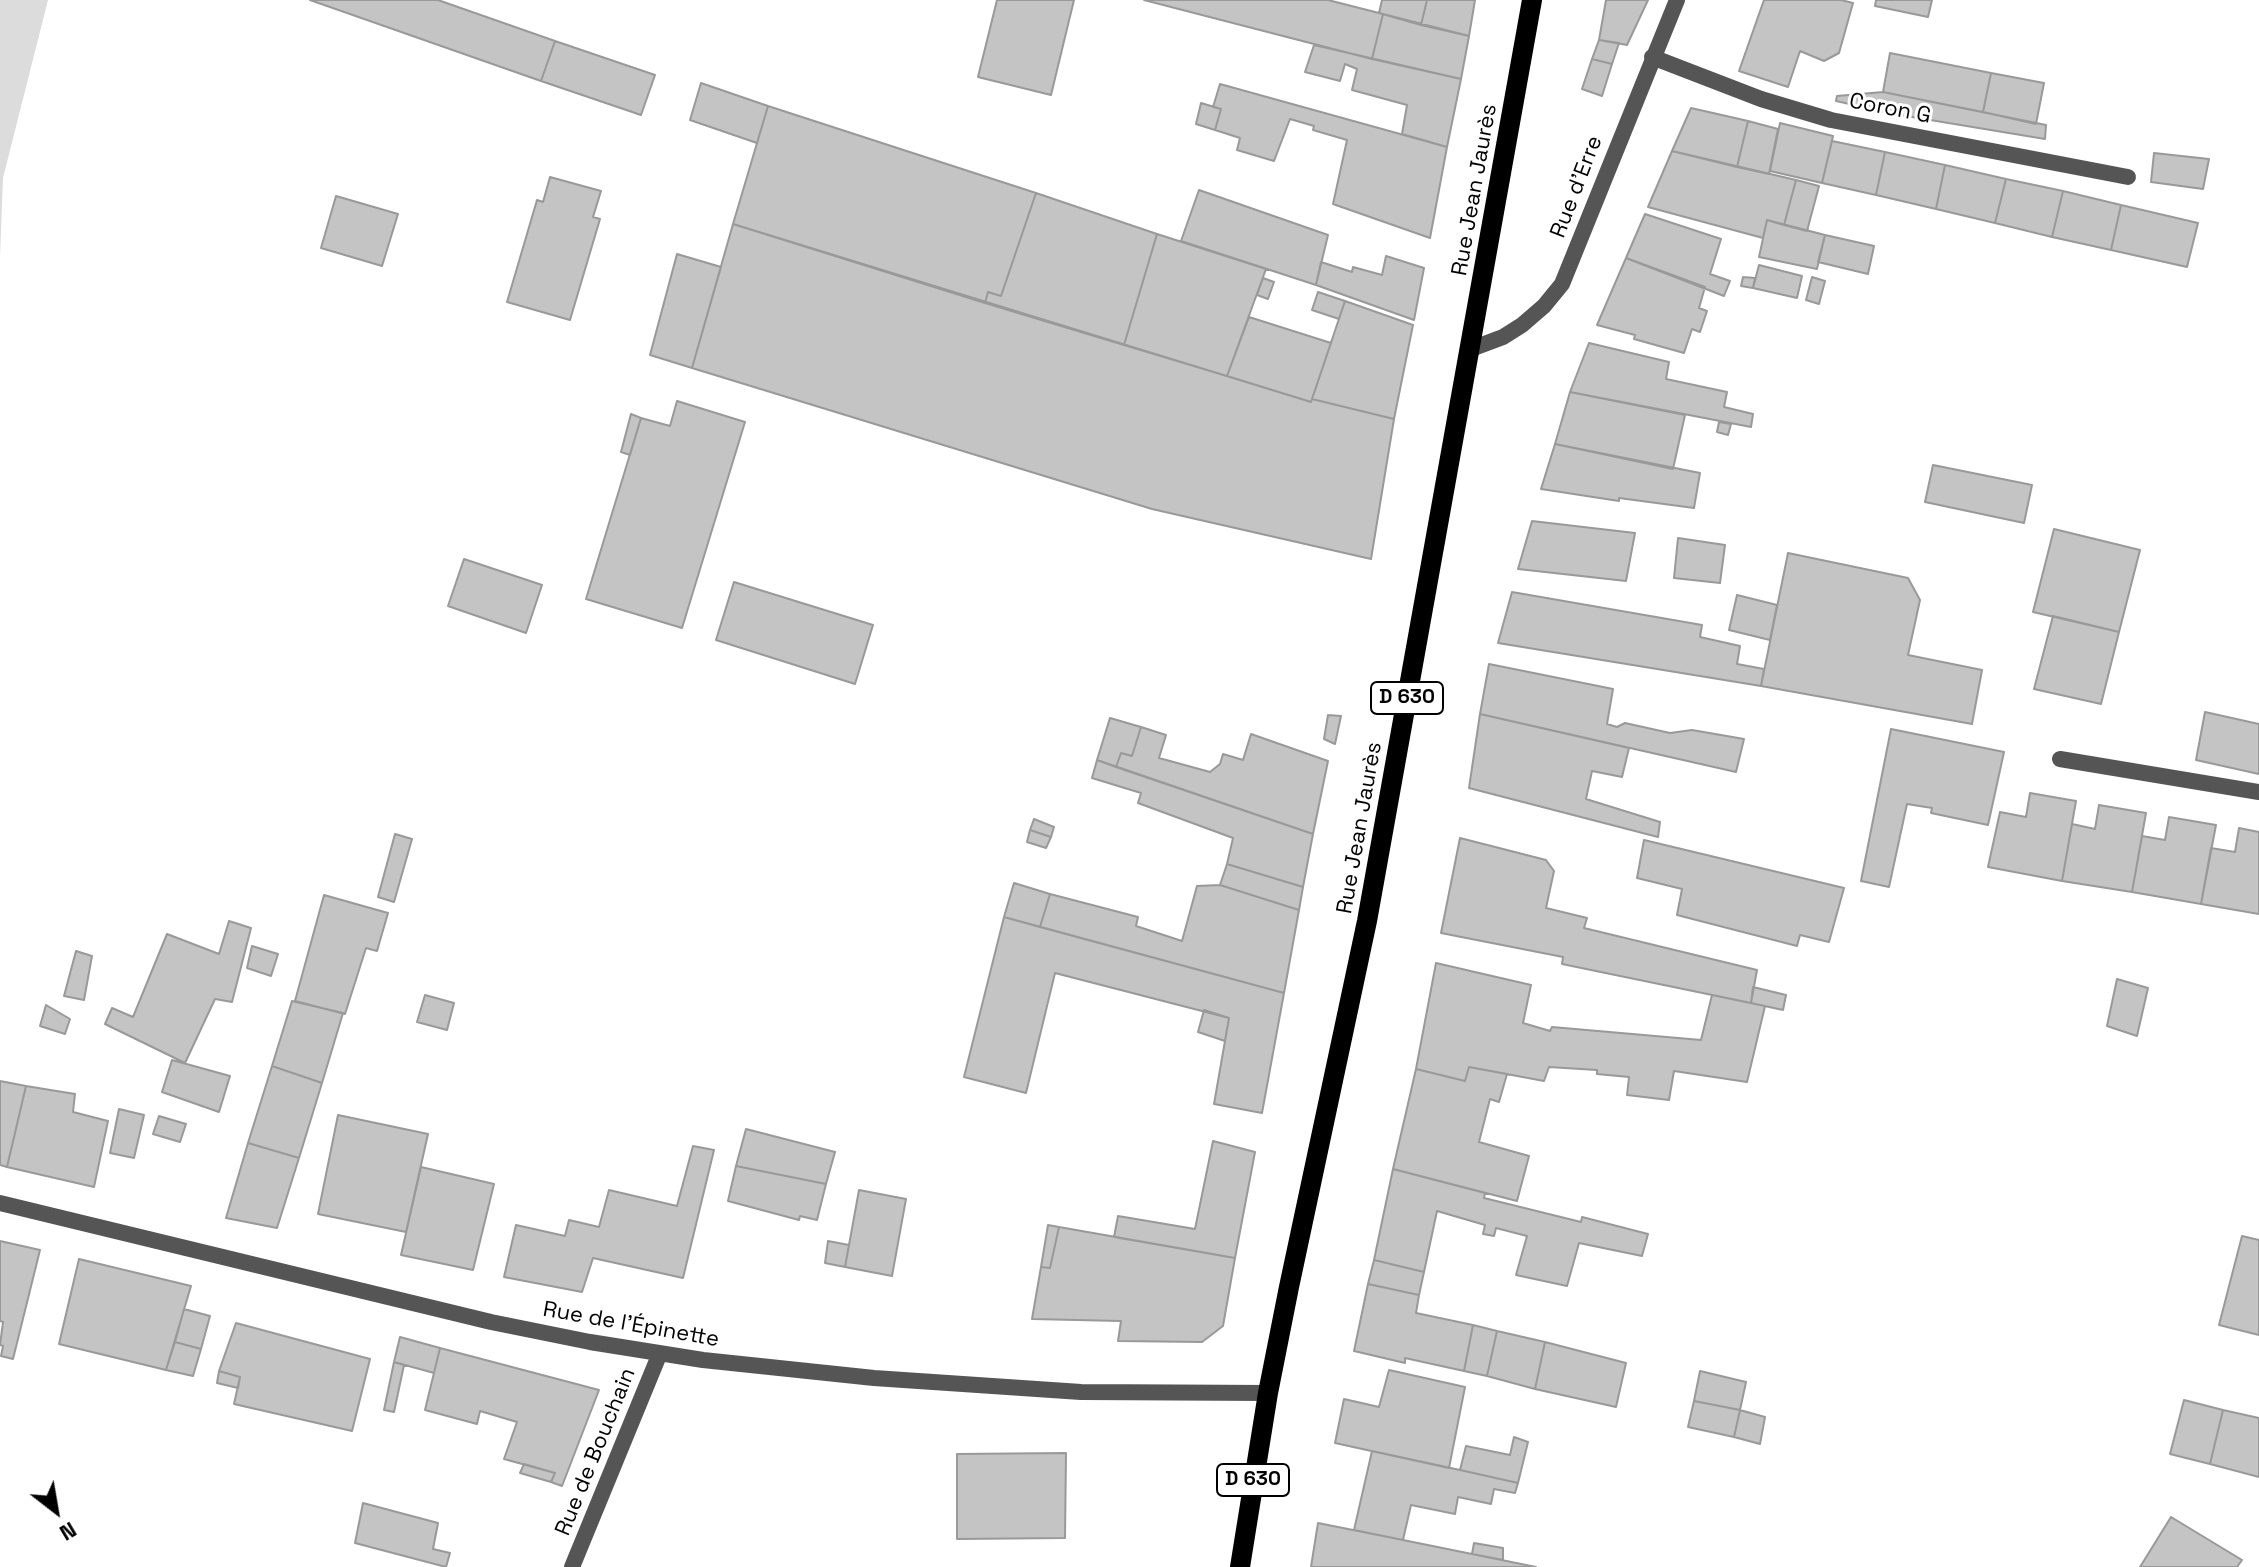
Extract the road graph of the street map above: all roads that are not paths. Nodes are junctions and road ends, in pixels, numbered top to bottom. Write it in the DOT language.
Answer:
graph roads {
  1 [pos="1532,0"];
  2 [pos="1677,0"];
  3 [pos="1652,57"];
  4 [pos="2128,177"];
  5 [pos="1471,349"];
  6 [pos="2060,759"];
  7 [pos="2259,792"];
  8 [pos="0,1203"];
  9 [pos="660,1353"];
  10 [pos="1268,1393"];
  11 [pos="572,1567"];
  12 [pos="1240,1567"];
  1 -- 5 [label="main road, Rue Jean Jaurès / D 630"];
  2 -- 3 [label="street, Rue d'Erre"];
  3 -- 4 [label="street, Coron G"];
  3 -- 5 [label="street, Rue d'Erre"];
  5 -- 10 [label="main road, Rue Jean Jaurès / D 630"];
  6 -- 7 [label="street"];
  8 -- 9 [label="street, Rue de l'Épinette"];
  9 -- 10 [label="street, Rue de l'Épinette"];
  9 -- 11 [label="street, Rue de Bouchain"];
  10 -- 12 [label="main road, Rue Jean Jaurès / D 630"];
}
